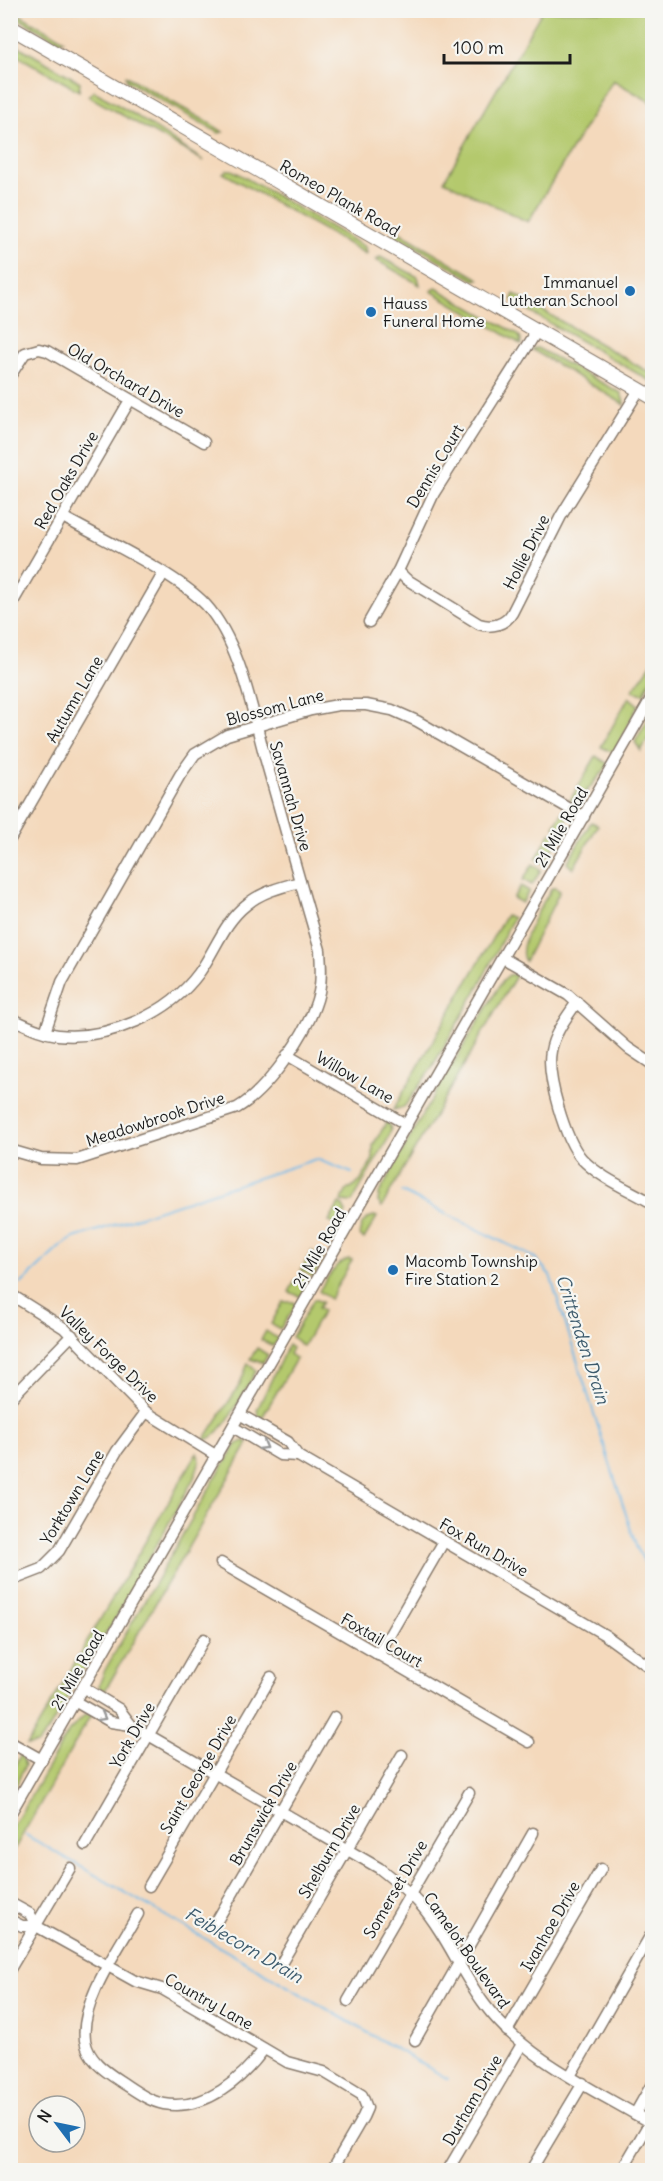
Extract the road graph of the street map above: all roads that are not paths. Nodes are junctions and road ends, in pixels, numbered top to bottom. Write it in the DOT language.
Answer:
graph roads {
  1 [pos="10,27"];
  2 [pos="537,331"];
  3 [pos="10,376"];
  4 [pos="639,390"];
  5 [pos="652,397"];
  6 [pos="130,400"];
  7 [pos="204,442"];
  8 [pos="63,517"];
  9 [pos="398,571"];
  10 [pos="163,574"];
  11 [pos="10,608"];
  12 [pos="369,622"];
  13 [pos="652,697"];
  14 [pos="256,726"];
  15 [pos="584,817"];
  16 [pos="10,839"];
  17 [pos="300,882"];
  18 [pos="503,958"];
  19 [pos="577,1002"];
  20 [pos="10,1018"];
  21 [pos="45,1032"];
  22 [pos="287,1055"];
  23 [pos="651,1061"];
  24 [pos="407,1125"];
  25 [pos="10,1150"];
  26 [pos="652,1203"];
  27 [pos="10,1294"];
  28 [pos="72,1335"];
  29 [pos="10,1399"];
  30 [pos="146,1412"];
  31 [pos="241,1414"];
  32 [pos="233,1427"];
  33 [pos="217,1456"];
  34 [pos="298,1456"];
  35 [pos="444,1541"];
  36 [pos="221,1563"];
  37 [pos="10,1581"];
  38 [pos="204,1639"];
  39 [pos="378,1655"];
  40 [pos="652,1668"];
  41 [pos="271,1677"];
  42 [pos="84,1688"];
  43 [pos="76,1702"];
  44 [pos="335,1717"];
  45 [pos="131,1725"];
  46 [pos="149,1735"];
  47 [pos="10,1742"];
  48 [pos="529,1742"];
  49 [pos="402,1755"];
  50 [pos="42,1760"];
  51 [pos="215,1774"];
  52 [pos="469,1793"];
  53 [pos="281,1812"];
  54 [pos="10,1814"];
  55 [pos="533,1833"];
  56 [pos="85,1845"];
  57 [pos="348,1850"];
  58 [pos="70,1868"];
  59 [pos="601,1869"];
  60 [pos="149,1886"];
  61 [pos="410,1894"];
  62 [pos="10,1903"];
  63 [pos="138,1914"];
  64 [pos="10,1920"];
  65 [pos="215,1924"];
  66 [pos="36,1926"];
  67 [pos="652,1933"];
  68 [pos="282,1962"];
  69 [pos="458,1963"];
  70 [pos="108,1966"];
  71 [pos="10,1969"];
  72 [pos="348,2001"];
  73 [pos="507,2031"];
  74 [pos="415,2040"];
  75 [pos="522,2044"];
  76 [pos="264,2049"];
  77 [pos="570,2076"];
  78 [pos="583,2083"];
  79 [pos="652,2084"];
  80 [pos="636,2114"];
  81 [pos="651,2123"];
  82 [pos="332,2170"];
  83 [pos="448,2170"];
  84 [pos="531,2170"];
  85 [pos="622,2170"];
  1 -- 2 [label="main road, Romeo Plank Road"];
  2 -- 4 [label="main road, Romeo Plank Road"];
  2 -- 9 [label="street, Dennis Court"];
  3 -- 6 [label="street, Old Orchard Drive"];
  4 -- 5 [label="main road, Romeo Plank Road"];
  4 -- 9 [label="street, Hollie Drive"];
  6 -- 7 [label="street, Old Orchard Drive"];
  6 -- 8 [label="street, Red Oaks Drive"];
  8 -- 10 [label="street, Savannah Drive"];
  8 -- 11 [label="street, Red Oaks Drive"];
  9 -- 12 [label="street, Dennis Court"];
  10 -- 14 [label="street, Savannah Drive"];
  10 -- 16 [label="street, Autumn Lane"];
  13 -- 15 [label="street, 21 Mile Road"];
  14 -- 15 [label="street, Blossom Lane"];
  14 -- 17 [label="street, Savannah Drive"];
  14 -- 21 [label="street, Blossom Lane"];
  15 -- 18 [label="street, 21 Mile Road"];
  17 -- 21 [label="street"];
  17 -- 22 [label="street, Savannah Drive"];
  18 -- 19 [label="street"];
  18 -- 24 [label="street, 21 Mile Road"];
  19 -- 23 [label="street"];
  19 -- 26 [label="street"];
  20 -- 21 [label="street"];
  22 -- 24 [label="street, Willow Lane"];
  22 -- 25 [label="street, Meadowbrook Drive"];
  24 -- 31 [label="street, 21 Mile Road"];
  27 -- 28 [label="street, Valley Forge Drive"];
  28 -- 29 [label="street"];
  28 -- 30 [label="street, Valley Forge Drive"];
  30 -- 33 [label="street, Valley Forge Drive"];
  30 -- 37 [label="street, Yorktown Lane"];
  31 -- 32 [label="street, 21 Mile Road"];
  31 -- 34 [label="street, Fox Run Drive"];
  32 -- 33 [label="street, 21 Mile Road"];
  32 -- 34 [label="street, Fox Run Drive, one-way"];
  33 -- 42 [label="street, 21 Mile Road"];
  34 -- 35 [label="street, Fox Run Drive"];
  35 -- 39 [label="street"];
  35 -- 40 [label="street, Fox Run Drive"];
  36 -- 39 [label="street, Foxtail Court"];
  38 -- 46 [label="street, York Drive"];
  39 -- 48 [label="street, Foxtail Court"];
  41 -- 51 [label="street, Saint George Drive"];
  42 -- 43 [label="street, 21 Mile Road"];
  42 -- 45 [label="street, Camelot Boulevard"];
  43 -- 45 [label="street, Camelot Boulevard, one-way"];
  43 -- 50 [label="street, 21 Mile Road"];
  44 -- 53 [label="street, Brunswick Drive"];
  45 -- 46 [label="street, Camelot Boulevard"];
  46 -- 51 [label="street, Camelot Boulevard"];
  46 -- 56 [label="street, York Drive"];
  47 -- 50 [label="street"];
  49 -- 57 [label="street, Shelburn Drive"];
  50 -- 54 [label="street, 21 Mile Road"];
  51 -- 53 [label="street, Camelot Boulevard"];
  51 -- 60 [label="street, Saint George Drive"];
  52 -- 61 [label="street, Somerset Drive"];
  53 -- 57 [label="street, Camelot Boulevard"];
  53 -- 65 [label="street, Brunswick Drive"];
  55 -- 69 [label="street"];
  57 -- 61 [label="street, Camelot Boulevard"];
  57 -- 68 [label="street, Shelburn Drive"];
  58 -- 66 [label="street"];
  59 -- 73 [label="street, Ivanhoe Drive"];
  61 -- 69 [label="street, Camelot Boulevard"];
  61 -- 72 [label="street, Somerset Drive"];
  62 -- 66 [label="street, Country Lane"];
  63 -- 70 [label="street"];
  64 -- 66 [label="street, Country Lane"];
  66 -- 70 [label="street, Country Lane"];
  66 -- 71 [label="street"];
  67 -- 77 [label="street"];
  69 -- 73 [label="street, Camelot Boulevard"];
  69 -- 74 [label="street"];
  70 -- 76 [label="street, Country Lane"];
  70 -- 76 [label="street"];
  73 -- 75 [label="street, Camelot Boulevard"];
  75 -- 77 [label="street, Camelot Boulevard"];
  75 -- 83 [label="street, Durham Drive"];
  76 -- 82 [label="street, Country Lane"];
  77 -- 78 [label="street, Camelot Boulevard"];
  78 -- 80 [label="street, Camelot Boulevard"];
  78 -- 84 [label="street"];
  79 -- 80 [label="street"];
  80 -- 81 [label="street, Camelot Boulevard"];
  81 -- 85 [label="street"];
}
